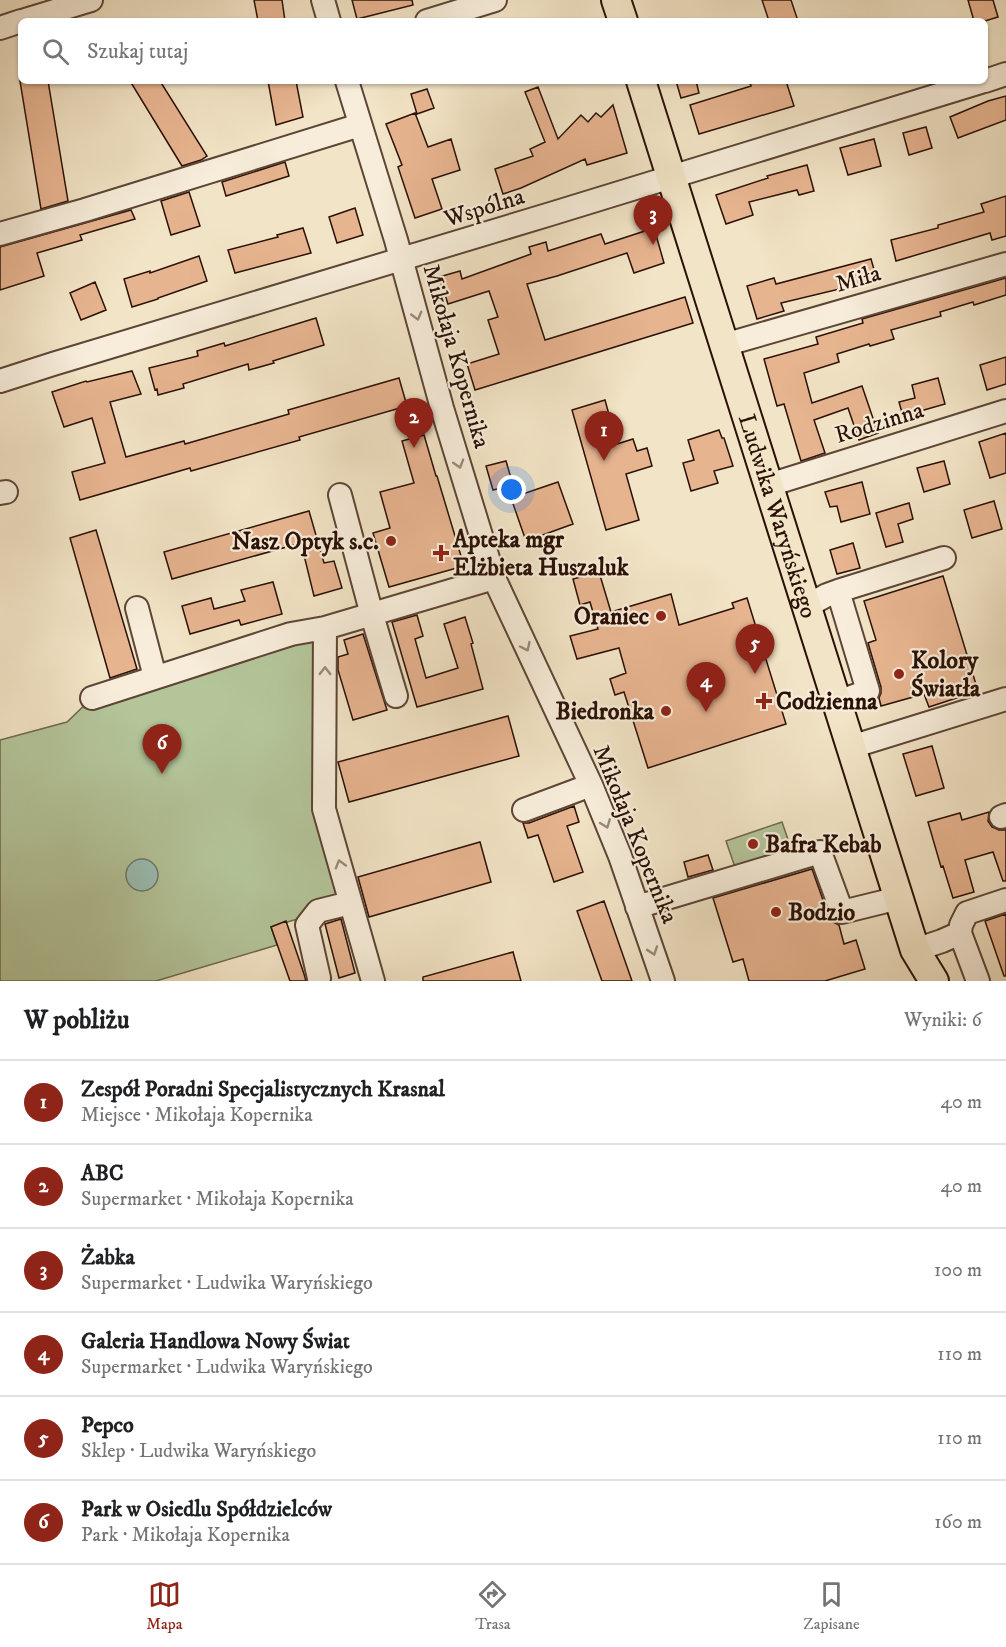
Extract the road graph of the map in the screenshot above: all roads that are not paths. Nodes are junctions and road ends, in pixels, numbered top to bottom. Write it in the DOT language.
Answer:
graph roads {
  1 [pos="91,0"];
  2 [pos="323,0"];
  3 [pos="495,0"];
  4 [pos="616,0"];
  5 [pos="31,18"];
  6 [pos="328,18"];
  7 [pos="438,18"];
  8 [pos="622,18"];
  9 [pos="18,22"];
  10 [pos="0,28"];
  11 [pos="1006,74"];
  12 [pos="988,80"];
  13 [pos="348,84"];
  14 [pos="642,84"];
  15 [pos="974,84"];
  16 [pos="360,125"];
  17 [pos="672,177"];
  18 [pos="0,234"];
  19 [pos="402,260"];
  20 [pos="1006,264"];
  21 [pos="724,345"];
  22 [pos="0,381"];
  23 [pos="1006,411"];
  24 [pos="769,485"];
  25 [pos="340,495"];
  26 [pos="944,558"];
  27 [pos="494,578"];
  28 [pos="838,591"];
  29 [pos="807,606"];
  30 [pos="137,608"];
  31 [pos="372,615"];
  32 [pos="325,628"];
  33 [pos="155,677"];
  34 [pos="1003,695"];
  35 [pos="396,696"];
  36 [pos="92,698"];
  37 [pos="837,702"];
  38 [pos="851,747"];
  39 [pos="591,785"];
  40 [pos="524,810"];
  41 [pos="899,898"];
  42 [pos="1006,900"];
  43 [pos="350,903"];
  44 [pos="637,907"];
  45 [pos="960,933"];
  46 [pos="915,950"];
  47 [pos="319,978"];
  48 [pos="373,981"];
  49 [pos="663,981"];
  50 [pos="917,981"];
  51 [pos="934,981"];
  52 [pos="978,981"];
  1 -- 5 [label="street"];
  2 -- 6 [label="street"];
  3 -- 7 [label="street"];
  4 -- 8 [label="main road"];
  9 -- 10 [label="street"];
  11 -- 12 [label="street, Wspólna"];
  13 -- 16 [label="street, Mikołaja Kopernika"];
  14 -- 17 [label="main road, Ludwika Waryńskiego"];
  15 -- 17 [label="street, Wspólna"];
  16 -- 18 [label="street"];
  16 -- 19 [label="street, Mikołaja Kopernika"];
  17 -- 19 [label="street, Wspólna"];
  17 -- 21 [label="main road, Ludwika Waryńskiego"];
  19 -- 22 [label="street, Wspólna"];
  19 -- 27 [label="street, Mikołaja Kopernika, one-way"];
  20 -- 21 [label="street, Miła"];
  21 -- 24 [label="main road, Ludwika Waryńskiego"];
  23 -- 24 [label="street, Rodzinna"];
  24 -- 29 [label="main road, Ludwika Waryńskiego"];
  25 -- 31 [label="street"];
  26 -- 28 [label="street"];
  27 -- 31 [label="street"];
  27 -- 39 [label="street, Mikołaja Kopernika, one-way"];
  28 -- 29 [label="street"];
  28 -- 37 [label="street"];
  29 -- 37 [label="main road, Ludwika Waryńskiego"];
  30 -- 33 [label="street"];
  31 -- 32 [label="street"];
  31 -- 35 [label="street"];
  32 -- 33 [label="street"];
  43 -- 32 [label="street, one-way"];
  33 -- 36 [label="street"];
  34 -- 38 [label="street"];
  37 -- 38 [label="main road, Ludwika Waryńskiego"];
  38 -- 41 [label="main road, Ludwika Waryńskiego"];
  39 -- 40 [label="street"];
  39 -- 44 [label="street, Mikołaja Kopernika, one-way"];
  41 -- 44 [label="street"];
  41 -- 46 [label="main road, Ludwika Waryńskiego"];
  42 -- 45 [label="street"];
  43 -- 47 [label="street"];
  43 -- 48 [label="street"];
  44 -- 49 [label="street, Mikołaja Kopernika, one-way"];
  45 -- 46 [label="street"];
  45 -- 52 [label="street"];
  46 -- 50 [label="main road, Ludwika Waryńskiego"];
  46 -- 51 [label="main road, Ludwika Waryńskiego"];
}
